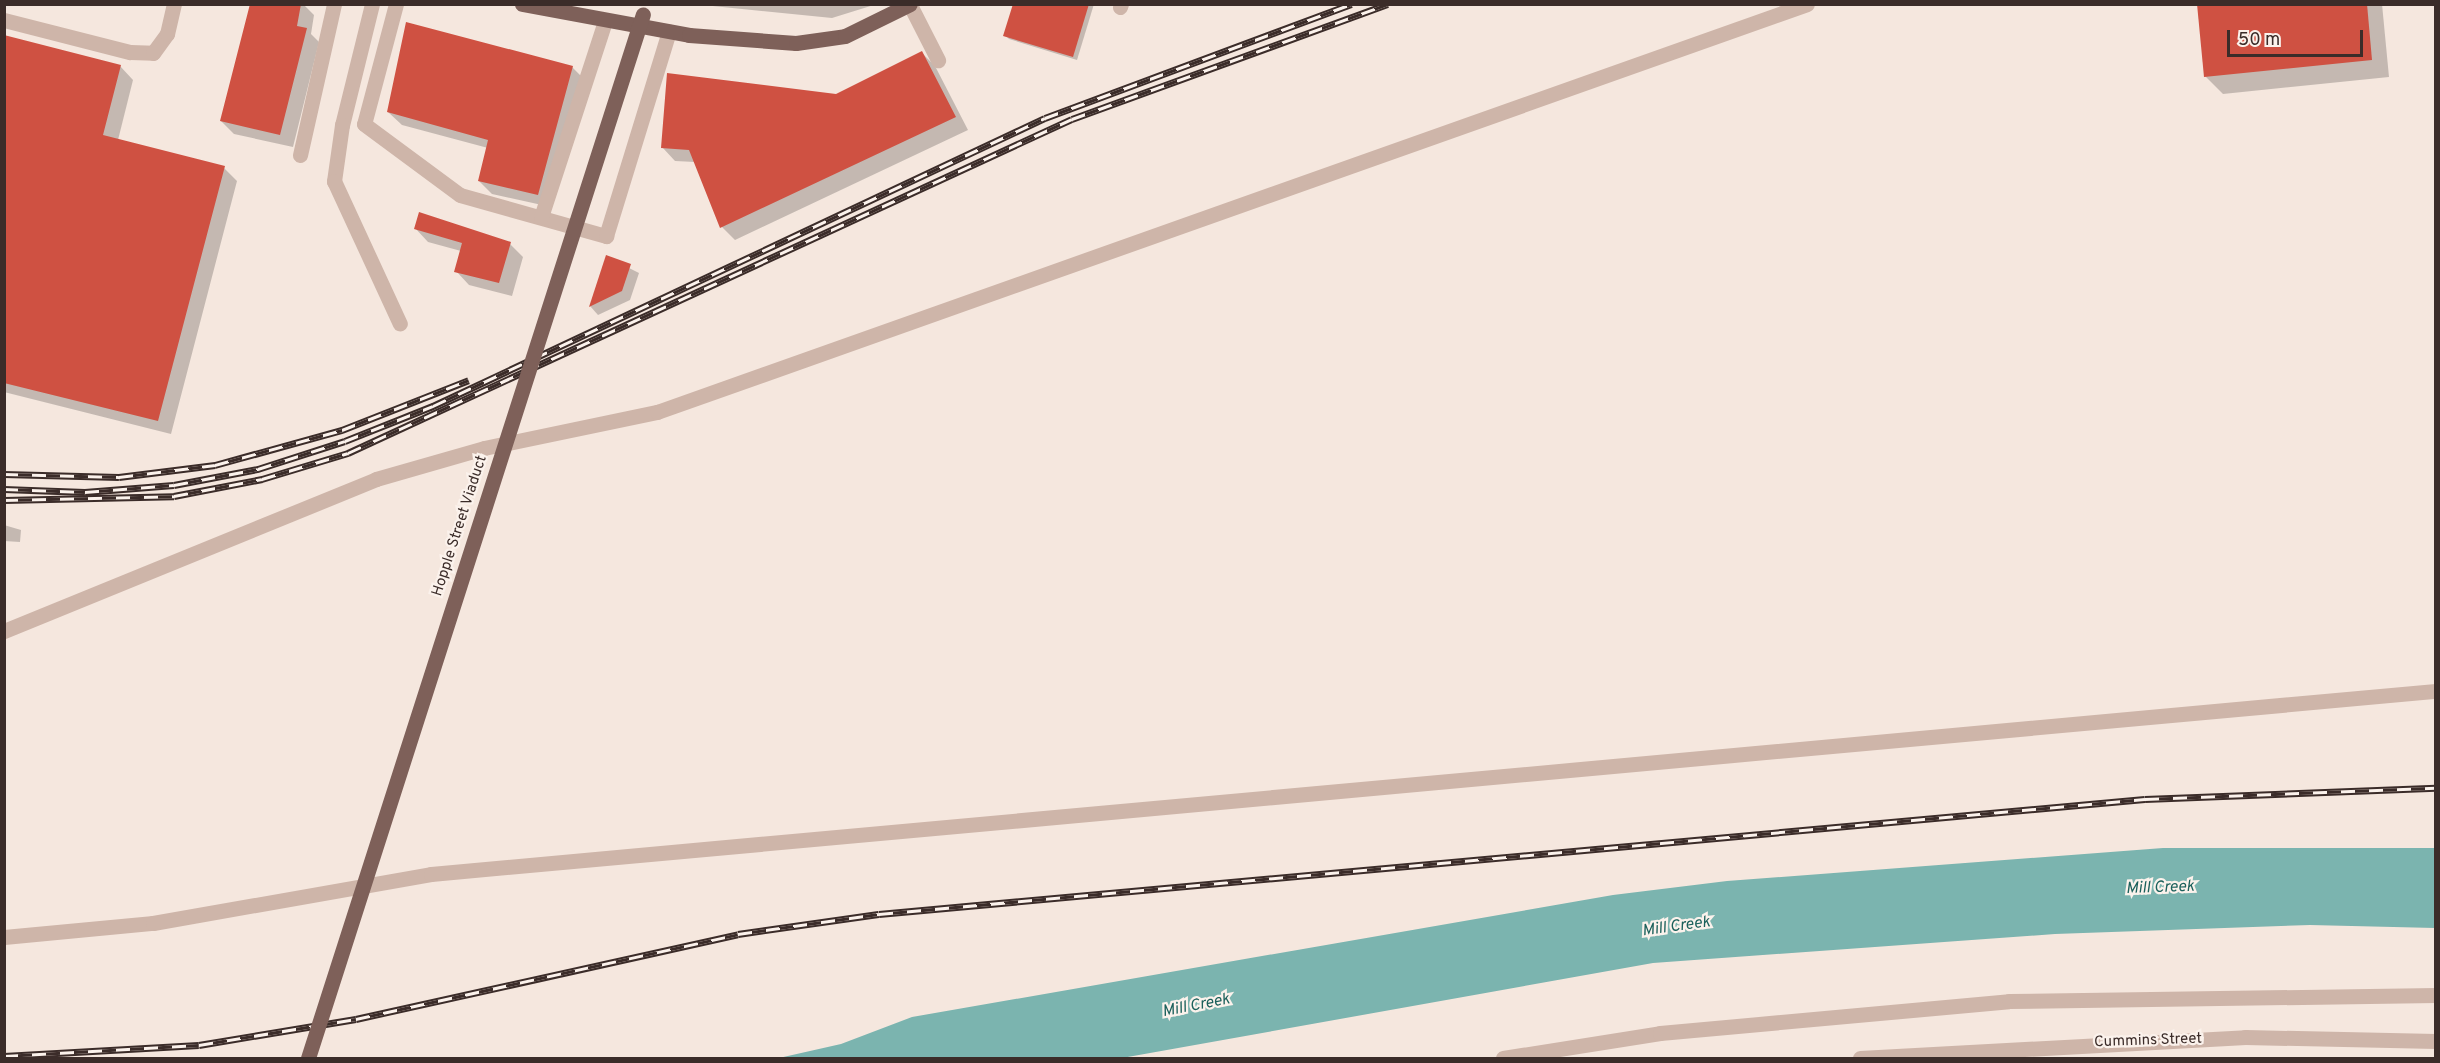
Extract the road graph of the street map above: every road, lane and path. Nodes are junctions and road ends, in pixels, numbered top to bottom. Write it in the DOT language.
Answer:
graph roads {
  1 [pos="174,4"];
  2 [pos="334,4"];
  3 [pos="372,4"];
  4 [pos="396,4"];
  5 [pos="522,4"];
  6 [pos="646,4"];
  7 [pos="1807,4"];
  8 [pos="910,5"];
  9 [pos="4,20"];
  10 [pos="605,21"];
  11 [pos="669,31"];
  12 [pos="938,60"];
  13 [pos="300,155"];
  14 [pos="541,218"];
  15 [pos="400,324"];
  16 [pos="4,631"];
  17 [pos="2436,691"];
  18 [pos="4,937"];
  19 [pos="2436,995"];
  20 [pos="2436,1041"];
  21 [pos="308,1059"];
  22 [pos="1503,1059"];
  23 [pos="1860,1059"];
  1 -- 9 [label="street"];
  2 -- 13 [label="street"];
  3 -- 15 [label="street"];
  4 -- 14 [label="street"];
  5 -- 10 [label="main road"];
  6 -- 21 [label="main road, Hopple Street Viaduct, bridge"];
  7 -- 16 [label="street"];
  8 -- 11 [label="main road"];
  8 -- 12 [label="street"];
  10 -- 11 [label="main road"];
  10 -- 14 [label="street"];
  11 -- 14 [label="street"];
  17 -- 18 [label="street"];
  19 -- 22 [label="street"];
  20 -- 23 [label="street, Cummins Street"];
}
